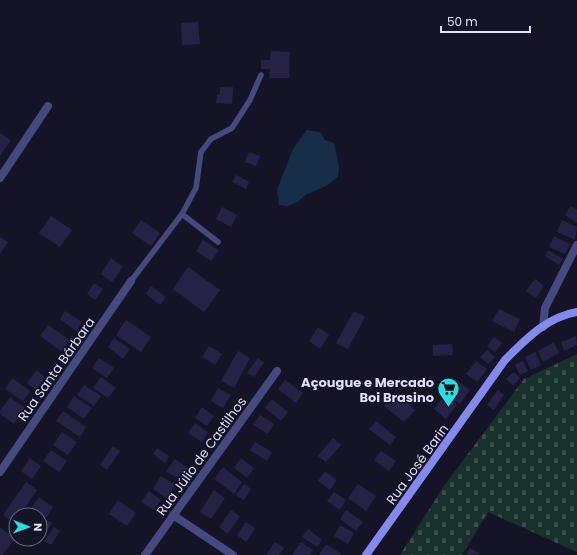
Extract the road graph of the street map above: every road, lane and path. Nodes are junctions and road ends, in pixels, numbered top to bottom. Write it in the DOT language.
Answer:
graph roads {
  1 [pos="261,75"];
  2 [pos="48,106"];
  3 [pos="0,178"];
  4 [pos="182,214"];
  5 [pos="218,242"];
  6 [pos="577,245"];
  7 [pos="131,281"];
  8 [pos="577,312"];
  9 [pos="543,326"];
  10 [pos="278,371"];
  11 [pos="0,472"];
  12 [pos="173,515"];
  13 [pos="145,555"];
  14 [pos="233,555"];
  15 [pos="366,555"];
  1 -- 4 [label="lane"];
  2 -- 3 [label="street"];
  4 -- 5 [label="lane"];
  4 -- 7 [label="lane"];
  6 -- 9 [label="street"];
  7 -- 11 [label="street, Rua Santa Bárbara"];
  8 -- 9 [label="main road, Rua José Barin"];
  9 -- 15 [label="main road, Rua José Barin"];
  10 -- 12 [label="street, Rua Júlio de Castilhos"];
  12 -- 13 [label="street, Rua Júlio de Castilhos"];
  12 -- 14 [label="street"];
}
